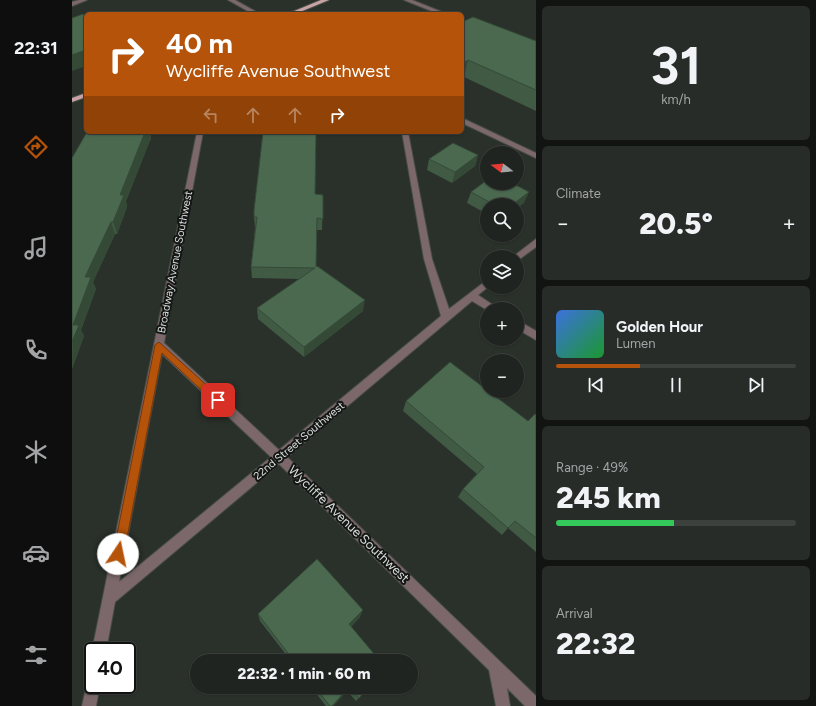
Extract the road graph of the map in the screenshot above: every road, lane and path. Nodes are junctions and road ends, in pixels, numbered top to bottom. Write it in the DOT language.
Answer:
graph roads {
  1 [pos="84,0"];
  2 [pos="232,0"];
  3 [pos="326,0"];
  4 [pos="407,0"];
  5 [pos="72,4"];
  6 [pos="253,12"];
  7 [pos="295,12"];
  8 [pos="439,12"];
  9 [pos="84,96"];
  10 [pos="72,100"];
  11 [pos="464,121"];
  12 [pos="200,134"];
  13 [pos="405,134"];
  14 [pos="536,156"];
  15 [pos="536,242"];
  16 [pos="524,252"];
  17 [pos="480,289"];
  18 [pos="472,296"];
  19 [pos="482,302"];
  20 [pos="447,318"];
  21 [pos="524,328"];
  22 [pos="536,336"];
  23 [pos="159,345"];
  24 [pos="280,458"];
  25 [pos="110,598"];
  26 [pos="101,642"];
  27 [pos="495,665"];
  28 [pos="91,694"];
  29 [pos="89,706"];
  30 [pos="502,706"];
  31 [pos="536,706"];
  1 -- 5 [label="street"];
  2 -- 6 [label="street"];
  3 -- 7 [label="main road"];
  4 -- 8 [label="street"];
  9 -- 10 [label="main road"];
  11 -- 14 [label="street"];
  12 -- 23 [label="street, Broadway Avenue Southwest"];
  13 -- 20 [label="street"];
  15 -- 16 [label="street"];
  17 -- 18 [label="street, 22nd Street Southwest"];
  18 -- 19 [label="street"];
  18 -- 20 [label="street, 22nd Street Southwest"];
  20 -- 24 [label="street, 22nd Street Southwest"];
  21 -- 22 [label="street"];
  23 -- 24 [label="street, Wycliffe Avenue Southwest"];
  23 -- 25 [label="street, Broadway Avenue Southwest"];
  24 -- 25 [label="street, 22nd Street Southwest"];
  24 -- 27 [label="street, Wycliffe Avenue Southwest"];
  25 -- 26 [label="street, Broadway Avenue Southwest"];
  27 -- 30 [label="street"];
  27 -- 31 [label="street, Wycliffe Avenue Southwest"];
  28 -- 29 [label="street"];
}
